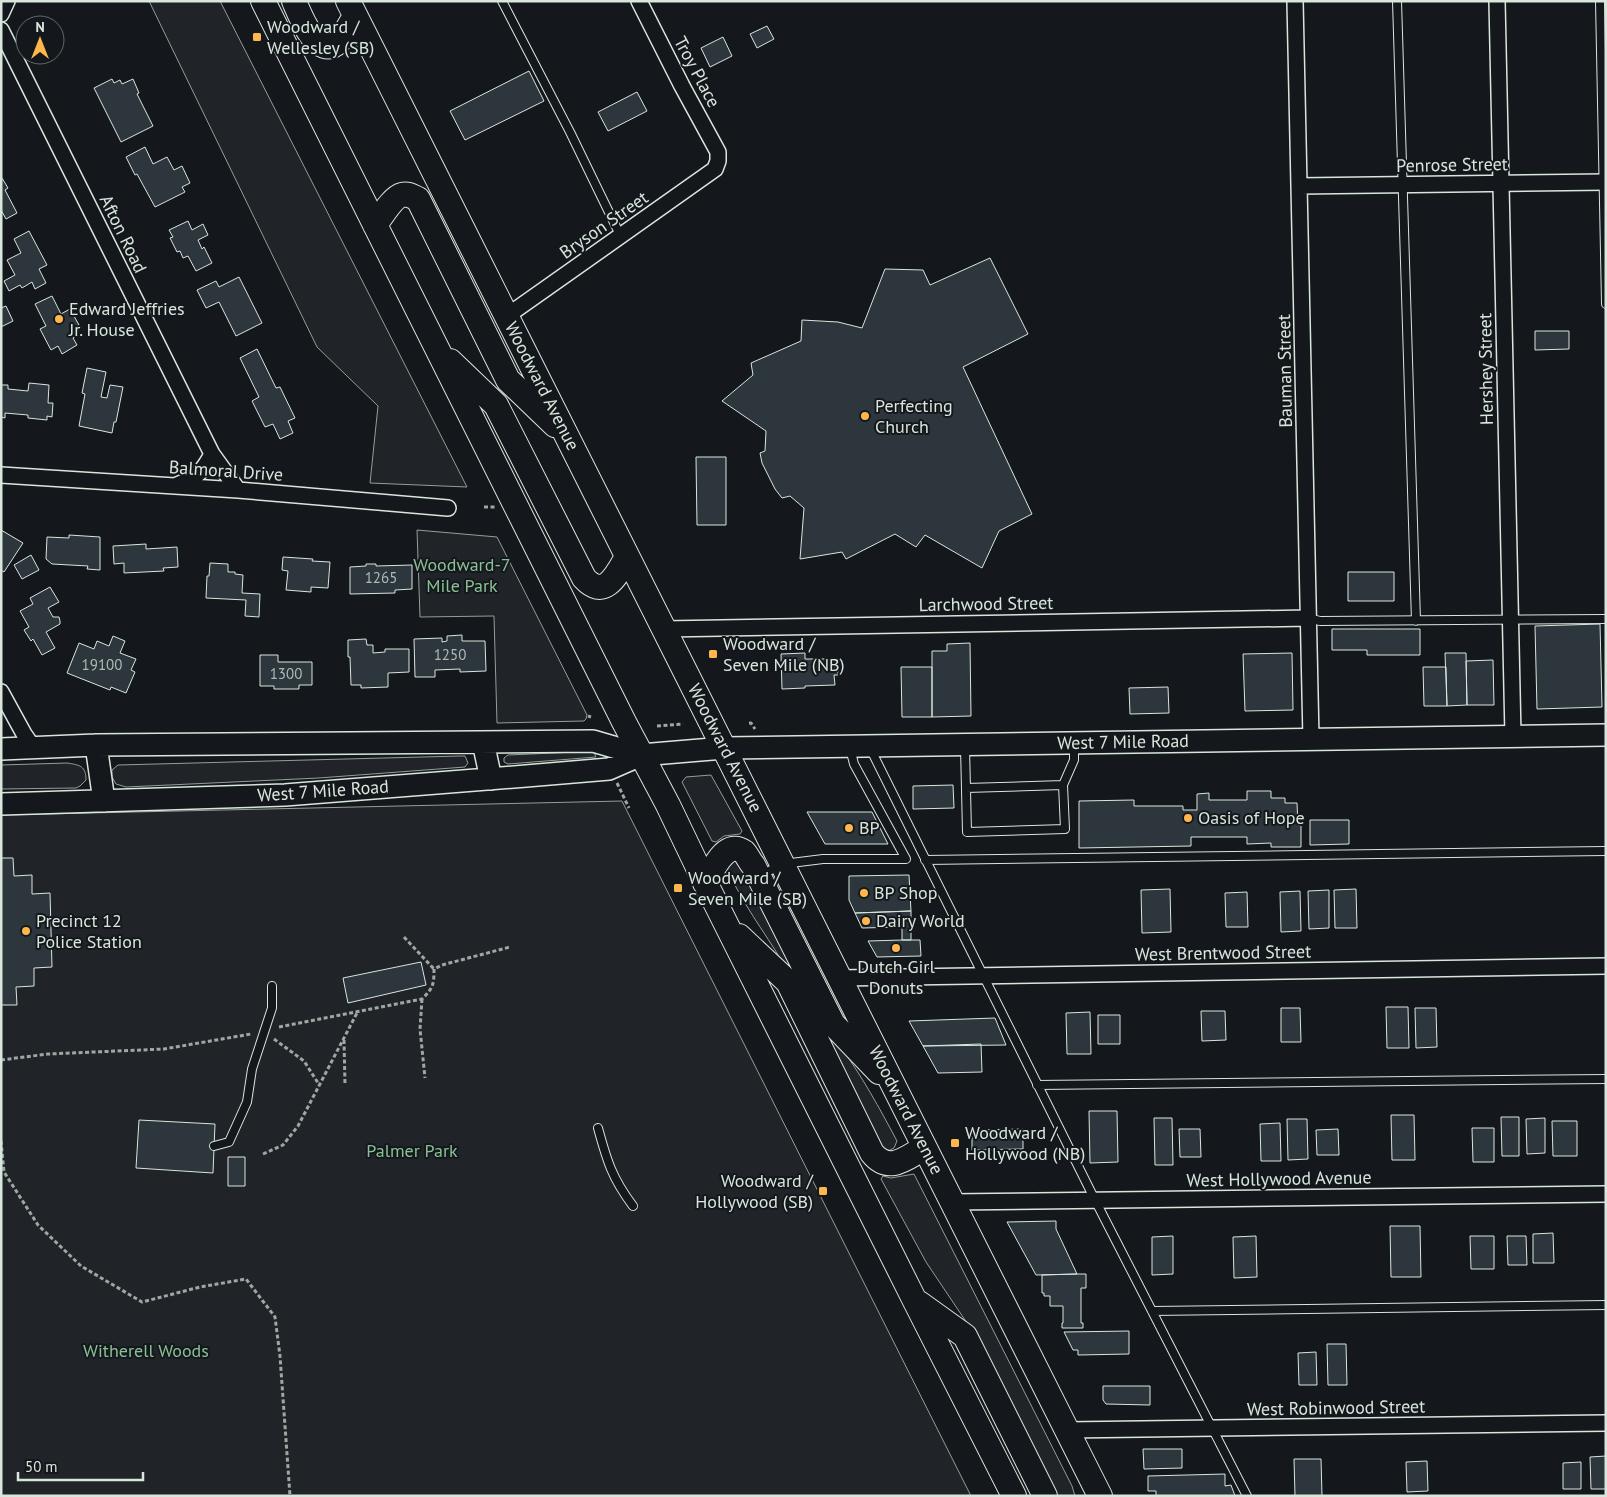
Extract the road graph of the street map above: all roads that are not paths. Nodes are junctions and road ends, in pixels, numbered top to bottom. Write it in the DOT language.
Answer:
graph roads {
  1 [pos="8,1"];
  2 [pos="263,1"];
  3 [pos="294,1"];
  4 [pos="502,1"];
  5 [pos="639,1"];
  6 [pos="1295,1"];
  7 [pos="1398,1"];
  8 [pos="1497,1"];
  9 [pos="1600,1"];
  10 [pos="352,8"];
  11 [pos="1,14"];
  12 [pos="1,30"];
  13 [pos="718,161"];
  14 [pos="1604,182"];
  15 [pos="1501,184"];
  16 [pos="1402,185"];
  17 [pos="1299,186"];
  18 [pos="375,225"];
  19 [pos="621,237"];
  20 [pos="1606,304"];
  21 [pos="507,316"];
  22 [pos="436,347"];
  23 [pos="569,438"];
  24 [pos="212,454"];
  25 [pos="1,475"];
  26 [pos="176,486"];
  27 [pos="238,490"];
  28 [pos="448,508"];
  29 [pos="627,557"];
  30 [pos="1308,618"];
  31 [pos="1606,619"];
  32 [pos="1510,620"];
  33 [pos="1416,621"];
  34 [pos="664,629"];
  35 [pos="1,692"];
  36 [pos="1606,735"];
  37 [pos="1513,736"];
  38 [pos="1311,739"];
  39 [pos="483,742"];
  40 [pos="1074,743"];
  41 [pos="96,745"];
  42 [pos="965,745"];
  43 [pos="859,746"];
  44 [pos="33,747"];
  45 [pos="724,748"];
  46 [pos="1,749"];
  47 [pos="641,755"];
  48 [pos="491,779"];
  49 [pos="1063,785"];
  50 [pos="966,788"];
  51 [pos="104,801"];
  52 [pos="1,804"];
  53 [pos="1606,851"];
  54 [pos="925,860"];
  55 [pos="783,864"];
  56 [pos="758,876"];
  57 [pos="706,884"];
  58 [pos="726,922"];
  59 [pos="1606,966"];
  60 [pos="986,976"];
  61 [pos="840,978"];
  62 [pos="272,986"];
  63 [pos="1606,1079"];
  64 [pos="1037,1085"];
  65 [pos="895,1090"];
  66 [pos="598,1128"];
  67 [pos="214,1146"];
  68 [pos="924,1148"];
  69 [pos="1606,1194"];
  70 [pos="1095,1200"];
  71 [pos="952,1202"];
  72 [pos="633,1206"];
  73 [pos="915,1301"];
  74 [pos="1606,1305"];
  75 [pos="1152,1312"];
  76 [pos="1606,1423"];
  77 [pos="1213,1428"];
  78 [pos="1067,1430"];
  79 [pos="1014,1496"];
  80 [pos="1045,1496"];
  81 [pos="1100,1496"];
  82 [pos="1247,1496"];
  1 -- 11 [label="street"];
  2 -- 18 [label="main road"];
  3 -- 10 [label="main road"];
  4 -- 19 [label="lane"];
  5 -- 13 [label="street, Troy Place"];
  6 -- 17 [label="street, Bauman Street"];
  7 -- 16 [label="lane"];
  8 -- 15 [label="street, Hershey Street"];
  9 -- 14 [label="lane"];
  10 -- 21 [label="main road, Woodward Avenue"];
  12 -- 24 [label="street, Afton Road"];
  13 -- 19 [label="street, Bryson Street"];
  14 -- 15 [label="street, Penrose Street"];
  14 -- 20 [label="lane"];
  15 -- 16 [label="street, Penrose Street"];
  15 -- 32 [label="street, Hershey Street"];
  16 -- 17 [label="street, Penrose Street"];
  16 -- 33 [label="lane"];
  17 -- 30 [label="street, Bauman Street"];
  18 -- 22 [label="main road"];
  18 -- 23 [label="main road"];
  19 -- 21 [label="street, Bryson Street"];
  21 -- 23 [label="main road, Woodward Avenue"];
  22 -- 29 [label="main road"];
  22 -- 47 [label="main road"];
  23 -- 29 [label="main road, Woodward Avenue"];
  24 -- 26 [label="street"];
  24 -- 27 [label="street, Afton Road"];
  25 -- 26 [label="street, Balmoral Drive"];
  26 -- 27 [label="street, Balmoral Drive"];
  27 -- 28 [label="street, Balmoral Drive"];
  29 -- 34 [label="main road, Woodward Avenue"];
  30 -- 33 [label="lane"];
  30 -- 34 [label="street, Larchwood Street"];
  30 -- 38 [label="street, Bauman Street"];
  31 -- 32 [label="lane"];
  32 -- 33 [label="lane"];
  32 -- 37 [label="street, Hershey Street"];
  34 -- 45 [label="main road, Woodward Avenue"];
  35 -- 44 [label="street"];
  36 -- 37 [label="main road, West 7 Mile Road"];
  37 -- 38 [label="main road, West 7 Mile Road"];
  38 -- 40 [label="main road, West 7 Mile Road"];
  39 -- 41 [label="main road, West 7 Mile Road"];
  39 -- 47 [label="main road, West 7 Mile Road"];
  39 -- 48 [label="main road"];
  40 -- 42 [label="main road, West 7 Mile Road"];
  40 -- 49 [label="lane"];
  41 -- 44 [label="main road, West 7 Mile Road"];
  41 -- 51 [label="main road"];
  42 -- 43 [label="main road, West 7 Mile Road"];
  42 -- 50 [label="lane"];
  43 -- 45 [label="main road, West 7 Mile Road"];
  43 -- 54 [label="lane"];
  43 -- 55 [label="lane"];
  44 -- 46 [label="main road, West 7 Mile Road"];
  45 -- 47 [label="main road, West 7 Mile Road"];
  45 -- 55 [label="main road, Woodward Avenue"];
  47 -- 48 [label="main road, West 7 Mile Road"];
  47 -- 57 [label="main road"];
  48 -- 51 [label="main road, West 7 Mile Road"];
  49 -- 50 [label="lane"];
  49 -- 50 [label="lane"];
  51 -- 52 [label="main road, West 7 Mile Road"];
  53 -- 54 [label="lane"];
  54 -- 60 [label="lane"];
  55 -- 56 [label="lane"];
  55 -- 61 [label="main road, Woodward Avenue"];
  56 -- 57 [label="main road"];
  56 -- 65 [label="main road"];
  57 -- 58 [label="main road"];
  58 -- 68 [label="main road"];
  58 -- 73 [label="main road"];
  59 -- 60 [label="street, West Brentwood Street"];
  60 -- 61 [label="street, West Brentwood Street"];
  60 -- 64 [label="lane"];
  61 -- 65 [label="main road, Woodward Avenue"];
  62 -- 67 [label="lane"];
  63 -- 64 [label="lane"];
  64 -- 70 [label="lane"];
  65 -- 68 [label="main road, Woodward Avenue"];
  66 -- 72 [label="lane"];
  68 -- 71 [label="main road, Woodward Avenue"];
  69 -- 70 [label="street, West Hollywood Avenue"];
  70 -- 71 [label="street, West Hollywood Avenue"];
  70 -- 75 [label="lane"];
  71 -- 78 [label="main road, Woodward Avenue"];
  73 -- 79 [label="main road"];
  73 -- 80 [label="main road"];
  74 -- 75 [label="lane"];
  75 -- 77 [label="lane"];
  76 -- 77 [label="street, West Robinwood Street"];
  77 -- 78 [label="street, West Robinwood Street"];
  77 -- 82 [label="lane"];
  78 -- 81 [label="main road, Woodward Avenue"];
}
